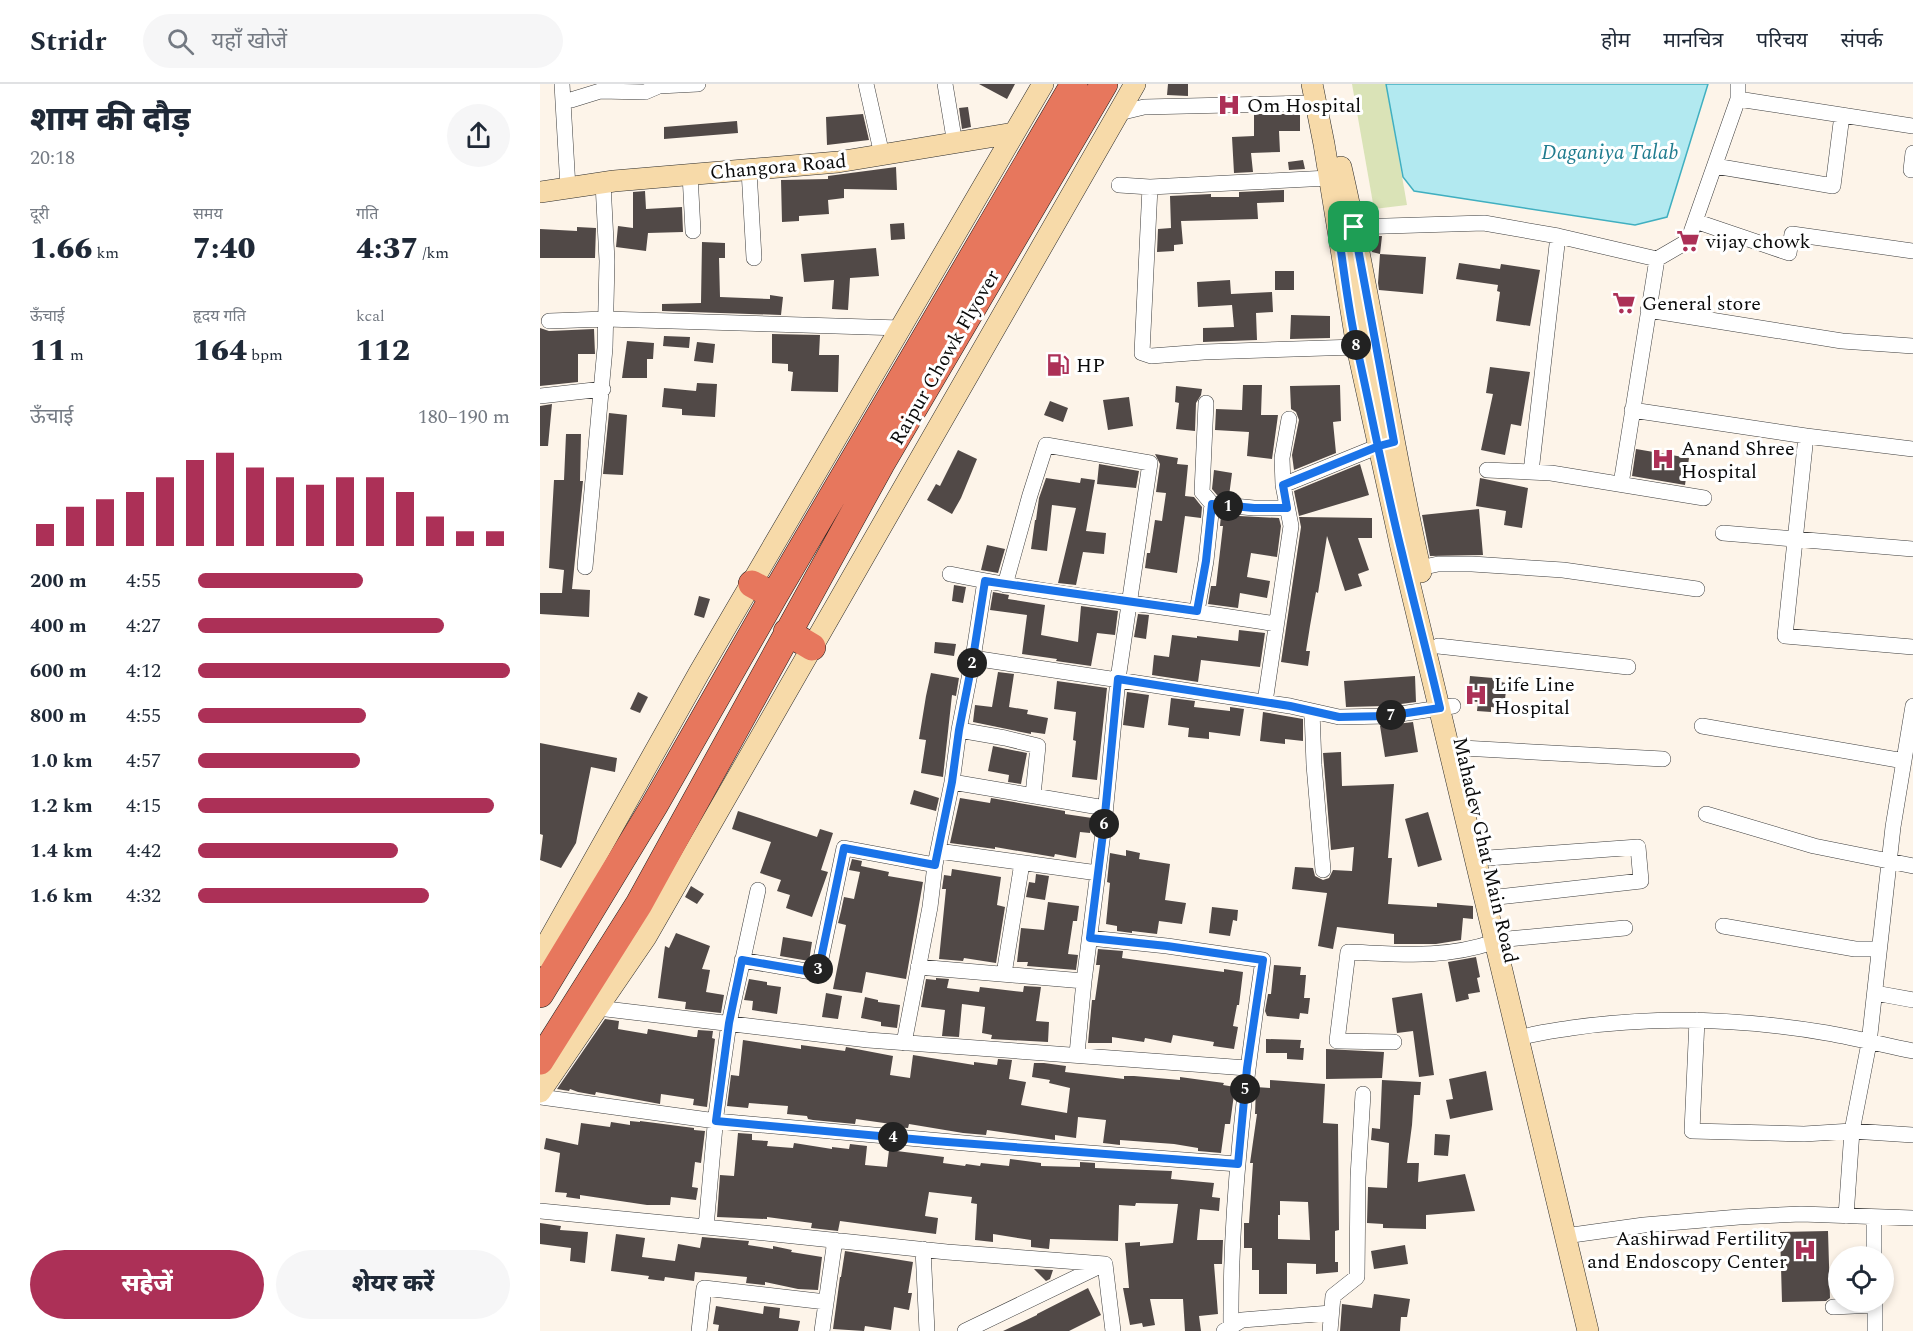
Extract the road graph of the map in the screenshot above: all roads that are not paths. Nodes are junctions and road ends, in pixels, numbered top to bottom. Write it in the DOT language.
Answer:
graph roads {
  1 [pos="698,84"];
  2 [pos="866,84"];
  3 [pos="945,84"];
  4 [pos="1043,84"];
  5 [pos="1074,84"];
  6 [pos="1104,84"];
  7 [pos="1135,84"];
  8 [pos="659,85"];
  9 [pos="1317,90"];
  10 [pos="562,92"];
  11 [pos="1738,92"];
  12 [pos="1119,112"];
  13 [pos="1842,115"];
  14 [pos="1913,126"];
  15 [pos="1014,133"];
  16 [pos="955,144"];
  17 [pos="1913,153"];
  18 [pos="882,155"];
  19 [pos="1715,166"];
  20 [pos="749,170"];
  21 [pos="1913,170"];
  22 [pos="690,174"];
  23 [pos="1329,178"];
  24 [pos="603,183"];
  25 [pos="1119,185"];
  26 [pos="1150,187"];
  27 [pos="568,188"];
  28 [pos="540,192"];
  29 [pos="1695,221"];
  30 [pos="1346,229"];
  31 [pos="693,231"];
  32 [pos="1558,236"];
  33 [pos="1913,251"];
  34 [pos="754,258"];
  35 [pos="1657,259"];
  36 [pos="1648,310"];
  37 [pos="606,319"];
  38 [pos="549,321"];
  39 [pos="901,327"];
  40 [pos="1913,346"];
  41 [pos="1357,347"];
  42 [pos="603,389"];
  43 [pos="540,396"];
  44 [pos="1206,404"];
  45 [pos="1632,410"];
  46 [pos="1288,419"];
  47 [pos="1806,436"];
  48 [pos="1386,444"];
  49 [pos="1913,449"];
  50 [pos="870,457"];
  51 [pos="1487,470"];
  52 [pos="1531,472"];
  53 [pos="1621,484"];
  54 [pos="1283,485"];
  55 [pos="1704,498"];
  56 [pos="1212,504"];
  57 [pos="1287,508"];
  58 [pos="1723,533"];
  59 [pos="1795,539"];
  60 [pos="1913,549"];
  61 [pos="585,567"];
  62 [pos="1413,570"];
  63 [pos="950,574"];
  64 [pos="985,581"];
  65 [pos="1005,585"];
  66 [pos="1697,589"];
  67 [pos="763,590"];
  68 [pos="1129,603"];
  69 [pos="1197,611"];
  70 [pos="1276,624"];
  71 [pos="787,632"];
  72 [pos="1438,646"];
  73 [pos="812,647"];
  74 [pos="1913,647"];
  75 [pos="973,658"];
  76 [pos="1628,667"];
  77 [pos="1118,679"];
  78 [pos="1265,702"];
  79 [pos="1447,707"];
  80 [pos="1312,711"];
  81 [pos="1912,714"];
  82 [pos="1702,726"];
  83 [pos="959,730"];
  84 [pos="1462,748"];
  85 [pos="1663,759"];
  86 [pos="1904,761"];
  87 [pos="952,782"];
  88 [pos="1906,786"];
  89 [pos="1033,795"];
  90 [pos="1105,808"];
  91 [pos="1706,814"];
  92 [pos="936,858"];
  93 [pos="1488,858"];
  94 [pos="1889,861"];
  95 [pos="1022,863"];
  96 [pos="1913,866"];
  97 [pos="1323,870"];
  98 [pos="1098,873"];
  99 [pos="758,890"];
  100 [pos="1498,897"];
  101 [pos="1724,926"];
  102 [pos="1625,928"];
  103 [pos="1090,938"];
  104 [pos="1501,941"];
  105 [pos="1879,950"];
  106 [pos="540,956"];
  107 [pos="742,960"];
  108 [pos="918,967"];
  109 [pos="1004,974"];
  110 [pos="1084,981"];
  111 [pos="1875,993"];
  112 [pos="540,994"];
  113 [pos="1913,1000"];
  114 [pos="587,1006"];
  115 [pos="1697,1020"];
  116 [pos="729,1023"];
  117 [pos="1523,1037"];
  118 [pos="1394,1042"];
  119 [pos="904,1043"];
  120 [pos="1869,1043"];
  121 [pos="1913,1051"];
  122 [pos="1077,1054"];
  123 [pos="540,1061"];
  124 [pos="1247,1068"];
  125 [pos="1363,1094"];
  126 [pos="540,1095"];
  127 [pos="716,1121"];
  128 [pos="1852,1131"];
  129 [pos="1913,1135"];
  130 [pos="1238,1164"];
  131 [pos="540,1211"];
  132 [pos="1846,1216"];
  133 [pos="1874,1217"];
  134 [pos="1913,1218"];
  135 [pos="706,1227"];
  136 [pos="1571,1234"];
  137 [pos="836,1240"];
  138 [pos="1874,1246"];
  139 [pos="922,1249"];
  140 [pos="1105,1264"];
  141 [pos="826,1302"];
  142 [pos="1875,1312"];
  143 [pos="1331,1313"];
  144 [pos="1228,1329"];
  145 [pos="699,1331"];
  146 [pos="822,1331"];
  147 [pos="927,1331"];
  148 [pos="965,1331"];
  149 [pos="1113,1331"];
  150 [pos="1330,1331"];
  151 [pos="1587,1331"];
  152 [pos="1600,1331"];
  153 [pos="1875,1331"];
  1 -- 8 [label="street"];
  2 -- 18 [label="street"];
  3 -- 16 [label="street"];
  4 -- 15 [label="street"];
  5 -- 50 [label="highway, Raipur Chowk Flyover"];
  6 -- 50 [label="highway, Raipur Chowk Flyover"];
  7 -- 12 [label="street"];
  8 -- 10 [label="street"];
  9 -- 12 [label="street"];
  9 -- 23 [label="street"];
  9 -- 30 [label="street, Mahadev Ghat Main Road"];
  10 -- 27 [label="street"];
  11 -- 13 [label="street"];
  11 -- 19 [label="street"];
  12 -- 73 [label="street"];
  13 -- 14 [label="street"];
  13 -- 19 [label="street"];
  15 -- 16 [label="street, Changora Road"];
  15 -- 39 [label="street"];
  16 -- 18 [label="street, Changora Road"];
  17 -- 21 [label="street"];
  18 -- 20 [label="street, Changora Road"];
  19 -- 29 [label="street"];
  20 -- 22 [label="street, Changora Road"];
  20 -- 34 [label="street"];
  22 -- 24 [label="street, Changora Road"];
  22 -- 31 [label="street"];
  23 -- 26 [label="street"];
  23 -- 30 [label="street"];
  24 -- 27 [label="street, Changora Road"];
  24 -- 37 [label="street"];
  25 -- 26 [label="street"];
  26 -- 41 [label="street"];
  27 -- 28 [label="street, Changora Road"];
  29 -- 33 [label="street"];
  29 -- 35 [label="street"];
  30 -- 32 [label="street"];
  30 -- 41 [label="street"];
  30 -- 48 [label="street, Mahadev Ghat Main Road"];
  32 -- 35 [label="street"];
  32 -- 52 [label="street"];
  35 -- 36 [label="street"];
  36 -- 40 [label="street"];
  36 -- 45 [label="street"];
  37 -- 38 [label="street"];
  37 -- 39 [label="street"];
  37 -- 42 [label="street"];
  39 -- 67 [label="street"];
  41 -- 48 [label="street"];
  42 -- 43 [label="street"];
  42 -- 61 [label="street"];
  44 -- 56 [label="street"];
  45 -- 47 [label="street"];
  45 -- 53 [label="street"];
  46 -- 54 [label="street"];
  47 -- 49 [label="street"];
  47 -- 59 [label="street"];
  48 -- 54 [label="street"];
  48 -- 62 [label="street, Mahadev Ghat Main Road"];
  50 -- 67 [label="highway, Raipur Chowk Flyover"];
  50 -- 71 [label="highway, Raipur Chowk Flyover"];
  51 -- 52 [label="street"];
  52 -- 53 [label="street"];
  53 -- 55 [label="street"];
  54 -- 57 [label="street"];
  56 -- 57 [label="street"];
  56 -- 69 [label="street"];
  57 -- 70 [label="street"];
  58 -- 59 [label="street"];
  59 -- 60 [label="street"];
  59 -- 74 [label="street"];
  62 -- 66 [label="street"];
  62 -- 72 [label="street, Mahadev Ghat Main Road"];
  62 -- 79 [label="street"];
  63 -- 64 [label="street"];
  64 -- 65 [label="street"];
  64 -- 75 [label="street"];
  65 -- 68 [label="street"];
  65 -- 68 [label="street"];
  67 -- 106 [label="street"];
  67 -- 112 [label="highway, Raipur Chowk Flyover"];
  68 -- 69 [label="street"];
  68 -- 77 [label="street"];
  69 -- 70 [label="street"];
  70 -- 78 [label="street"];
  71 -- 73 [label="highway"];
  71 -- 114 [label="highway, Raipur Chowk Flyover"];
  72 -- 76 [label="street"];
  72 -- 79 [label="street, Mahadev Ghat Main Road"];
  73 -- 114 [label="street"];
  75 -- 77 [label="street"];
  75 -- 83 [label="street"];
  77 -- 78 [label="street"];
  77 -- 90 [label="street"];
  78 -- 80 [label="street"];
  79 -- 80 [label="street"];
  79 -- 84 [label="street, Mahadev Ghat Main Road"];
  79 -- 104 [label="street"];
  80 -- 97 [label="street"];
  81 -- 86 [label="street"];
  82 -- 86 [label="street"];
  83 -- 87 [label="street"];
  83 -- 89 [label="street"];
  84 -- 85 [label="street"];
  84 -- 93 [label="street, Mahadev Ghat Main Road"];
  86 -- 88 [label="street"];
  87 -- 89 [label="street"];
  87 -- 92 [label="street"];
  88 -- 94 [label="street"];
  89 -- 90 [label="street"];
  90 -- 98 [label="street"];
  91 -- 94 [label="street"];
  92 -- 95 [label="street"];
  92 -- 107 [label="street"];
  92 -- 108 [label="street"];
  93 -- 100 [label="street, Mahadev Ghat Main Road"];
  93 -- 100 [label="street"];
  94 -- 96 [label="street"];
  94 -- 105 [label="street"];
  95 -- 98 [label="street"];
  95 -- 109 [label="street"];
  98 -- 103 [label="street"];
  99 -- 107 [label="street"];
  100 -- 104 [label="street, Mahadev Ghat Main Road"];
  101 -- 105 [label="street"];
  102 -- 104 [label="street"];
  103 -- 110 [label="street"];
  103 -- 124 [label="street"];
  104 -- 117 [label="street, Mahadev Ghat Main Road"];
  104 -- 118 [label="street"];
  105 -- 111 [label="street"];
  107 -- 116 [label="street"];
  108 -- 109 [label="street"];
  108 -- 119 [label="street"];
  109 -- 110 [label="street"];
  110 -- 122 [label="street"];
  111 -- 113 [label="street"];
  111 -- 120 [label="street"];
  114 -- 116 [label="street"];
  114 -- 123 [label="highway, Raipur Chowk Flyover"];
  114 -- 126 [label="street"];
  115 -- 117 [label="street"];
  115 -- 120 [label="street"];
  115 -- 128 [label="street"];
  116 -- 119 [label="street"];
  116 -- 127 [label="street"];
  117 -- 136 [label="street, Mahadev Ghat Main Road"];
  119 -- 122 [label="street"];
  120 -- 121 [label="street"];
  120 -- 128 [label="street"];
  122 -- 124 [label="street"];
  124 -- 130 [label="street"];
  125 -- 143 [label="street"];
  126 -- 127 [label="street"];
  127 -- 130 [label="street"];
  127 -- 135 [label="street"];
  128 -- 129 [label="street"];
  128 -- 132 [label="street"];
  130 -- 144 [label="street"];
  131 -- 135 [label="street"];
  132 -- 133 [label="street"];
  132 -- 136 [label="street"];
  133 -- 134 [label="street"];
  133 -- 138 [label="street"];
  135 -- 137 [label="street"];
  136 -- 151 [label="street"];
  136 -- 152 [label="street, Mahadev Ghat Main Road"];
  137 -- 139 [label="street"];
  137 -- 141 [label="street"];
  139 -- 140 [label="street"];
  139 -- 147 [label="street"];
  140 -- 148 [label="street"];
  140 -- 149 [label="street"];
  141 -- 145 [label="street"];
  141 -- 146 [label="street"];
  142 -- 153 [label="street"];
  143 -- 144 [label="street"];
  143 -- 150 [label="street"];
}
